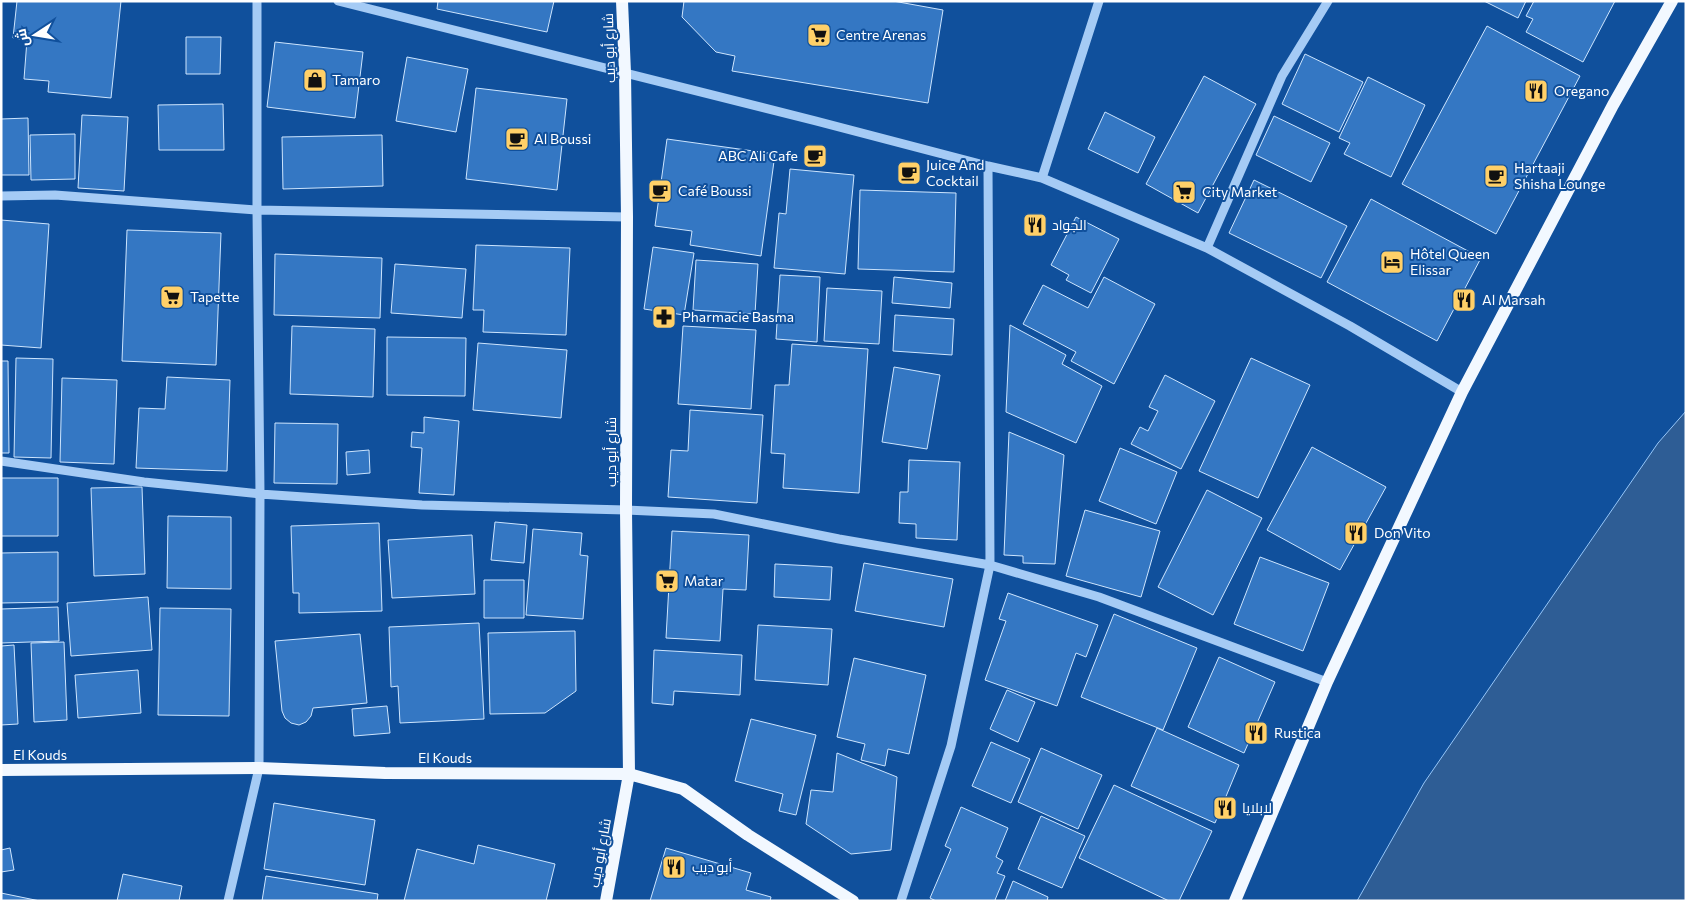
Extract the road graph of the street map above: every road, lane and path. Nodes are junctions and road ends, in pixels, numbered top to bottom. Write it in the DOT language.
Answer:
graph roads {
  1 [pos="257,1"];
  2 [pos="338,1"];
  3 [pos="622,1"];
  4 [pos="1099,1"];
  5 [pos="1328,1"];
  6 [pos="1672,1"];
  7 [pos="625,73"];
  8 [pos="988,166"];
  9 [pos="1042,178"];
  10 [pos="1,196"];
  11 [pos="257,210"];
  12 [pos="627,217"];
  13 [pos="1207,248"];
  14 [pos="1462,392"];
  15 [pos="1,461"];
  16 [pos="260,494"];
  17 [pos="626,510"];
  18 [pos="990,565"];
  19 [pos="1327,682"];
  20 [pos="259,768"];
  21 [pos="1,770"];
  22 [pos="629,774"];
  23 [pos="228,901"];
  24 [pos="606,901"];
  25 [pos="853,901"];
  26 [pos="901,901"];
  27 [pos="1235,901"];
  1 -- 11 [label="street"];
  2 -- 7 [label="street"];
  3 -- 7 [label="main road, شارع أبو ديب"];
  4 -- 9 [label="street"];
  5 -- 13 [label="street"];
  6 -- 14 [label="main road"];
  7 -- 8 [label="street"];
  7 -- 12 [label="main road, شارع أبو ديب"];
  8 -- 9 [label="street"];
  8 -- 18 [label="street"];
  9 -- 13 [label="street"];
  10 -- 11 [label="street"];
  11 -- 12 [label="street"];
  11 -- 16 [label="street"];
  12 -- 17 [label="main road, شارع أبو ديب"];
  13 -- 14 [label="street"];
  14 -- 19 [label="main road"];
  15 -- 16 [label="street"];
  16 -- 17 [label="street"];
  16 -- 20 [label="street"];
  17 -- 18 [label="street"];
  17 -- 22 [label="main road, شارع أبو ديب"];
  18 -- 19 [label="street"];
  18 -- 26 [label="street"];
  19 -- 27 [label="main road"];
  20 -- 21 [label="main road, El Kouds"];
  20 -- 22 [label="main road, El Kouds"];
  20 -- 23 [label="street"];
  22 -- 24 [label="main road, شارع أبو ديب"];
  22 -- 25 [label="main road, El Kouds"];
}
